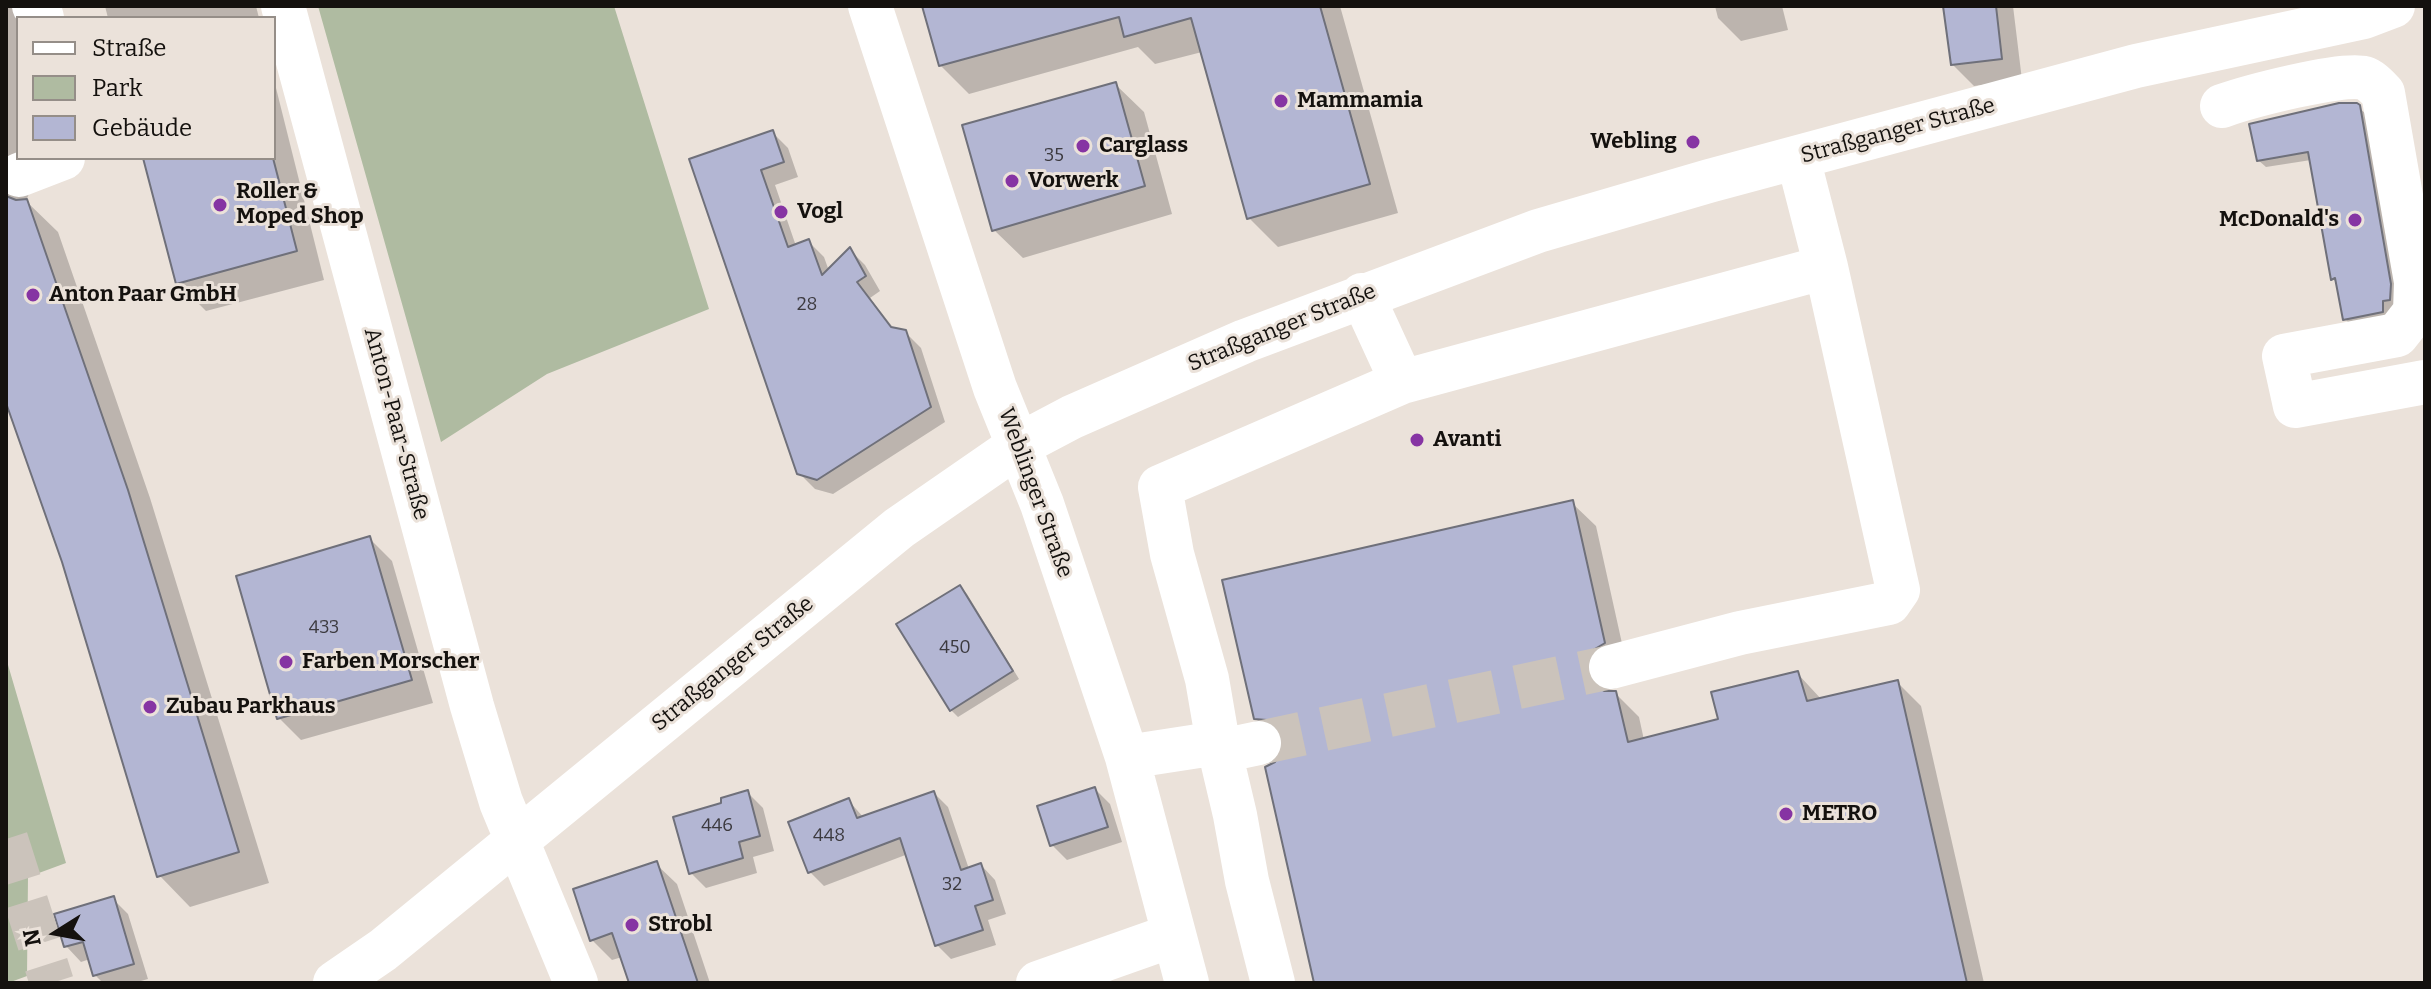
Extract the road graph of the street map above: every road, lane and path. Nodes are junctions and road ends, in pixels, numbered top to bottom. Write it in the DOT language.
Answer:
graph roads {
  1 [pos="283,6"];
  2 [pos="870,6"];
  3 [pos="2393,6"];
  4 [pos="2222,106"];
  5 [pos="1798,158"];
  6 [pos="57,160"];
  7 [pos="19,175"];
  8 [pos="1826,267"];
  9 [pos="1362,295"];
  10 [pos="1402,382"];
  11 [pos="2425,382"];
  12 [pos="1019,445"];
  13 [pos="1611,667"];
  14 [pos="1233,745"];
  15 [pos="1127,757"];
  16 [pos="517,840"];
  17 [pos="1174,935"];
  18 [pos="335,983"];
  19 [pos="576,983"];
  20 [pos="1038,983"];
  21 [pos="1187,983"];
  22 [pos="1273,983"];
  1 -- 16 [label="street, Anton-Paar-Straße"];
  2 -- 12 [label="street, Weblinger Straße"];
  3 -- 5 [label="street, Straßganger Straße"];
  4 -- 11 [label="street"];
  5 -- 8 [label="street"];
  5 -- 9 [label="street, Straßganger Straße"];
  6 -- 7 [label="street"];
  8 -- 10 [label="street"];
  8 -- 13 [label="street"];
  9 -- 10 [label="street"];
  9 -- 12 [label="street, Straßganger Straße"];
  10 -- 14 [label="street"];
  12 -- 15 [label="street, Weblinger Straße"];
  12 -- 16 [label="street, Straßganger Straße"];
  14 -- 15 [label="street"];
  14 -- 22 [label="street"];
  15 -- 17 [label="street, Weblinger Straße"];
  16 -- 18 [label="street, Straßganger Straße"];
  16 -- 19 [label="street, Anton-Paar-Straße"];
  17 -- 20 [label="street"];
  17 -- 21 [label="street, Weblinger Straße"];
}
